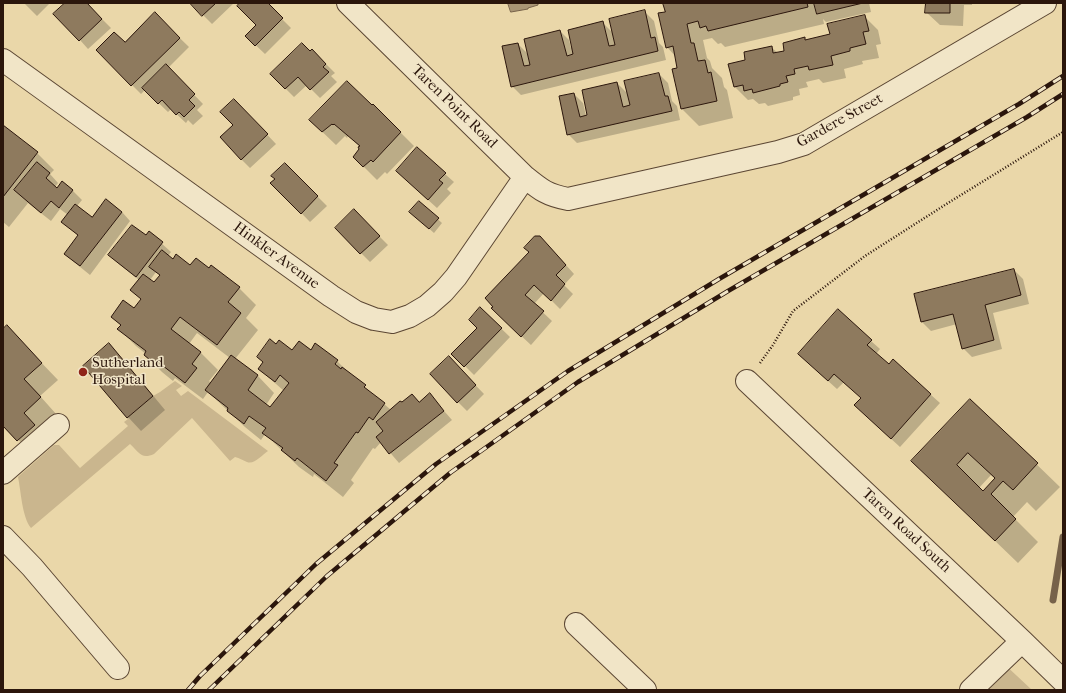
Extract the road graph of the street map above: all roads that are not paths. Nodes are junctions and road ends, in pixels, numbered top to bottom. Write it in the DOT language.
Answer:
graph roads {
  1 [pos="348,3"];
  2 [pos="1045,3"];
  3 [pos="3,60"];
  4 [pos="525,177"];
  5 [pos="568,199"];
  6 [pos="747,382"];
  7 [pos="58,425"];
  8 [pos="3,473"];
  9 [pos="3,521"];
  10 [pos="3,537"];
  11 [pos="36,564"];
  12 [pos="576,624"];
  13 [pos="1022,641"];
  14 [pos="118,668"];
  15 [pos="1063,681"];
  16 [pos="645,690"];
  17 [pos="971,690"];
  1 -- 4 [label="street, Taren Point Road"];
  2 -- 5 [label="street, Gardere Street"];
  3 -- 4 [label="street, Hinkler Avenue"];
  4 -- 5 [label="street, Taren Point Road"];
  6 -- 13 [label="street, Taren Road South"];
  7 -- 8 [label="street"];
  9 -- 11 [label="street"];
  10 -- 11 [label="street"];
  11 -- 14 [label="street"];
  12 -- 16 [label="street"];
  13 -- 15 [label="street, Taren Road South"];
  13 -- 17 [label="street"];
}
